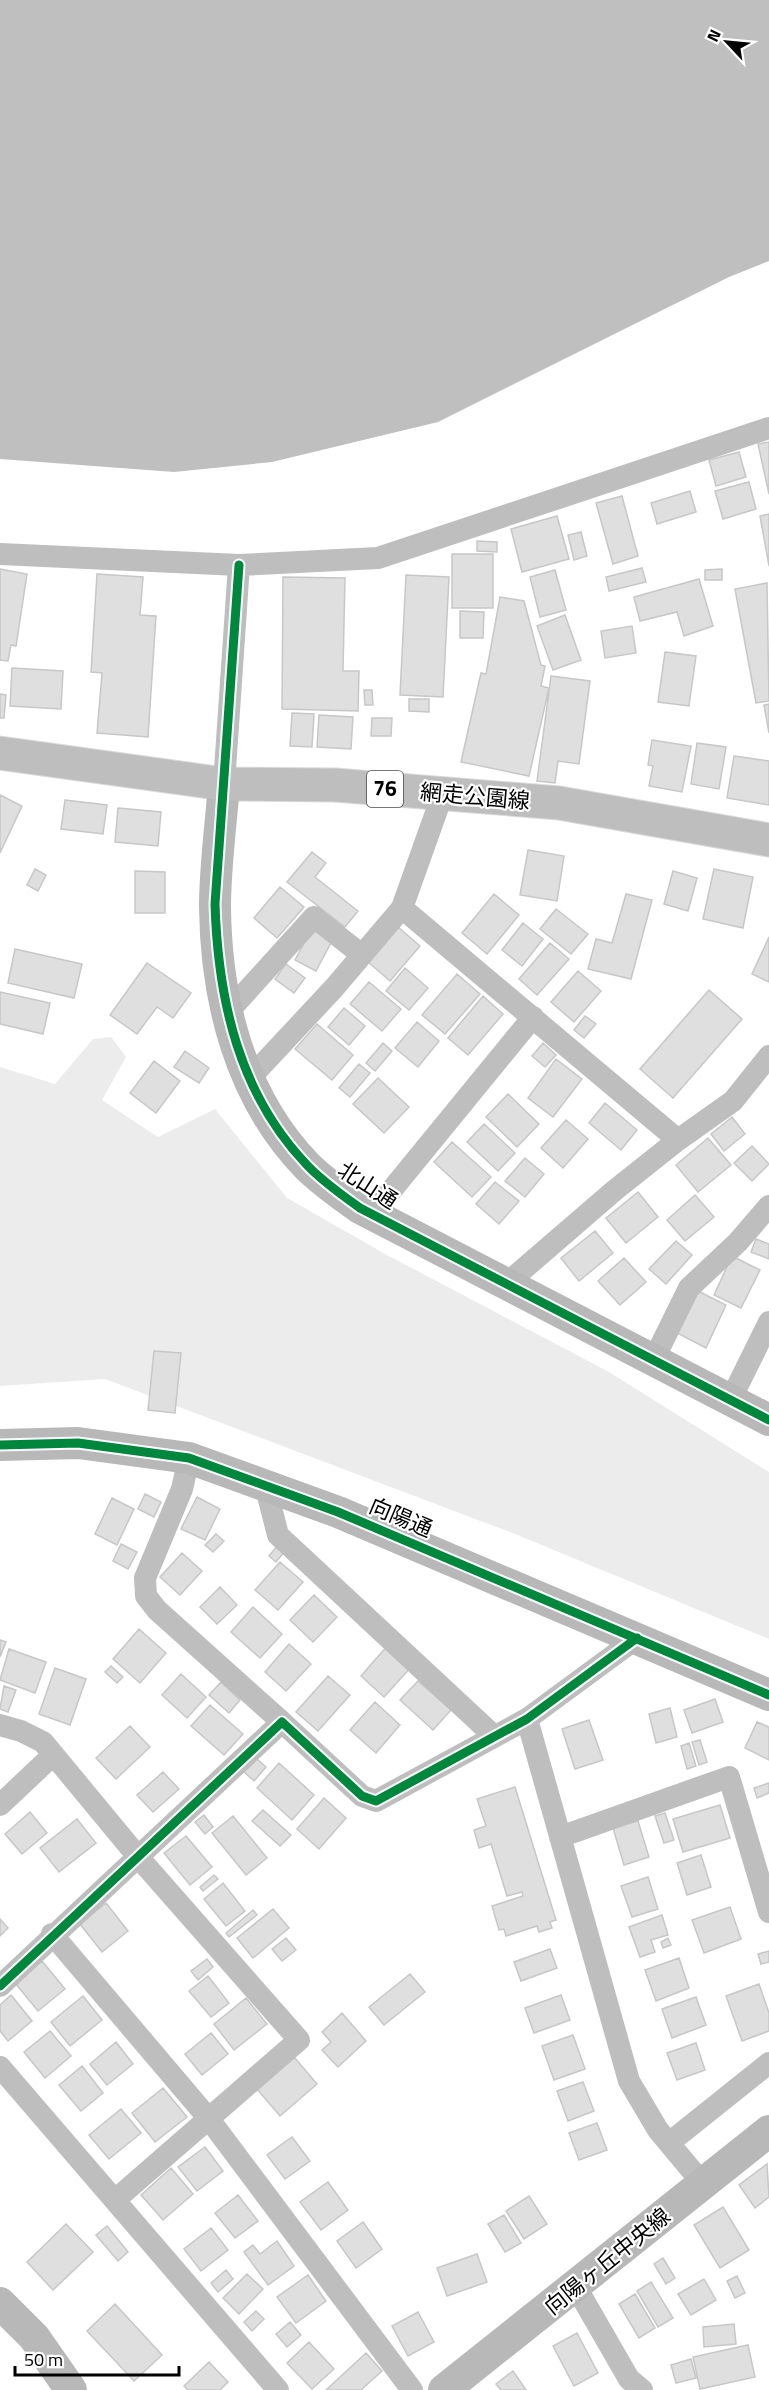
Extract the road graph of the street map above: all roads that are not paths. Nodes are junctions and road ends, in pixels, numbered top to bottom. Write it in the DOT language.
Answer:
graph roads {
  1 [pos="769,428"];
  2 [pos="0,554"];
  3 [pos="239,565"];
  4 [pos="0,753"];
  5 [pos="224,784"];
  6 [pos="443,793"];
  7 [pos="769,840"];
  8 [pos="402,908"];
  9 [pos="362,955"];
  10 [pos="227,1014"];
  11 [pos="533,1017"];
  12 [pos="769,1056"];
  13 [pos="249,1079"];
  14 [pos="678,1140"];
  15 [pos="769,1206"];
  16 [pos="372,1214"];
  17 [pos="505,1285"];
  18 [pos="769,1322"];
  19 [pos="653,1361"];
  20 [pos="730,1401"];
  21 [pos="769,1420"];
  22 [pos="0,1445"];
  23 [pos="189,1458"];
  24 [pos="265,1484"];
  25 [pos="637,1638"];
  26 [pos="769,1695"];
  27 [pos="527,1719"];
  28 [pos="282,1722"];
  29 [pos="0,1725"];
  30 [pos="494,1736"];
  31 [pos="53,1755"];
  32 [pos="0,1805"];
  33 [pos="560,1837"];
  34 [pos="139,1858"];
  35 [pos="769,1912"];
  36 [pos="52,1934"];
  37 [pos="0,1986"];
  38 [pos="769,2063"];
  39 [pos="0,2067"];
  40 [pos="209,2119"];
  41 [pos="769,2131"];
  42 [pos="669,2143"];
  43 [pos="703,2184"];
  44 [pos="115,2200"];
  45 [pos="576,2287"];
  46 [pos="0,2303"];
  47 [pos="446,2389"];
  48 [pos="71,2390"];
  49 [pos="278,2390"];
  50 [pos="412,2390"];
  51 [pos="642,2390"];
  1 -- 3 [label="street"];
  2 -- 3 [label="street"];
  3 -- 5 [label="street"];
  4 -- 5 [label="main road, 網走公園線 / 76"];
  5 -- 6 [label="main road, 網走公園線 / 76"];
  5 -- 10 [label="street, 北山通"];
  6 -- 7 [label="main road, 網走公園線 / 76"];
  6 -- 8 [label="street"];
  8 -- 9 [label="street"];
  8 -- 11 [label="street"];
  9 -- 10 [label="street"];
  9 -- 13 [label="street"];
  10 -- 13 [label="street, 北山通"];
  11 -- 14 [label="street"];
  11 -- 16 [label="street"];
  12 -- 14 [label="street"];
  13 -- 16 [label="street, 北山通"];
  14 -- 17 [label="street"];
  15 -- 19 [label="street"];
  16 -- 17 [label="street, 北山通"];
  17 -- 19 [label="street, 北山通"];
  18 -- 20 [label="street"];
  19 -- 20 [label="street, 北山通"];
  20 -- 21 [label="street, 北山通"];
  22 -- 23 [label="street, 向陽通"];
  23 -- 24 [label="street, 向陽通"];
  23 -- 28 [label="street"];
  24 -- 25 [label="street, 向陽通"];
  24 -- 30 [label="street"];
  25 -- 26 [label="street, 向陽通"];
  25 -- 27 [label="street"];
  27 -- 30 [label="street"];
  27 -- 33 [label="street"];
  28 -- 30 [label="street"];
  28 -- 34 [label="street"];
  29 -- 31 [label="street"];
  31 -- 32 [label="street"];
  31 -- 34 [label="street"];
  33 -- 35 [label="street"];
  33 -- 42 [label="street"];
  34 -- 36 [label="street"];
  34 -- 40 [label="street"];
  36 -- 37 [label="street"];
  36 -- 40 [label="street"];
  38 -- 42 [label="street"];
  39 -- 44 [label="street"];
  40 -- 44 [label="street"];
  40 -- 50 [label="street"];
  41 -- 43 [label="street, 向陽ヶ丘中央線"];
  42 -- 43 [label="street"];
  43 -- 45 [label="street, 向陽ヶ丘中央線"];
  44 -- 49 [label="street"];
  45 -- 47 [label="street, 向陽ヶ丘中央線"];
  45 -- 51 [label="street"];
  46 -- 48 [label="street"];
}
